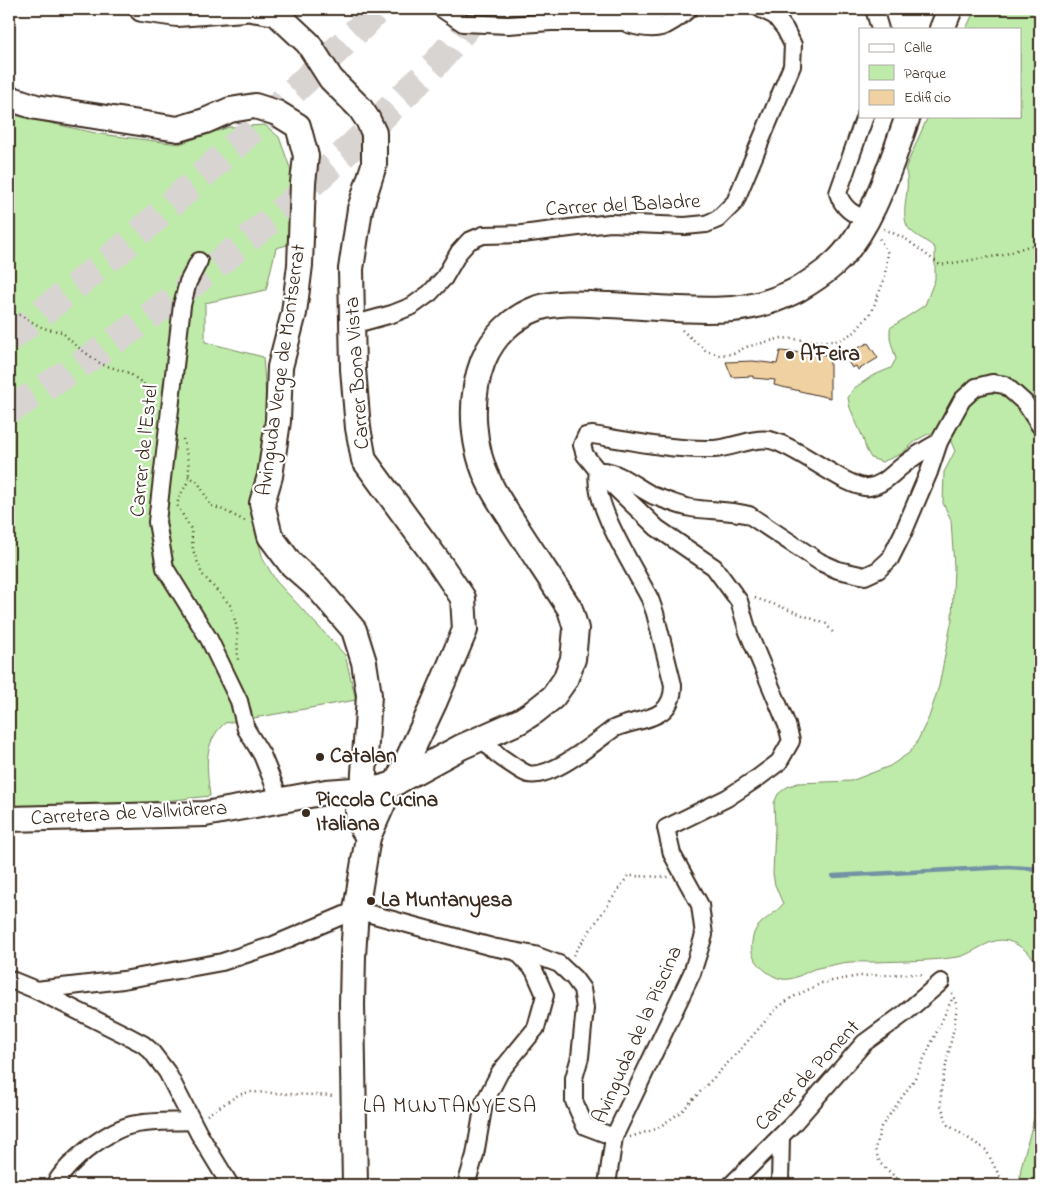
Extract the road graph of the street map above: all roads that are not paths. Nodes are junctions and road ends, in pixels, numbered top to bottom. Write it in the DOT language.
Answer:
graph roads {
  1 [pos="142,9"];
  2 [pos="244,9"];
  3 [pos="251,9"];
  4 [pos="442,9"];
  5 [pos="662,9"];
  6 [pos="689,9"];
  7 [pos="761,9"];
  8 [pos="874,9"];
  9 [pos="950,9"];
  10 [pos="621,22"];
  11 [pos="880,28"];
  12 [pos="942,28"];
  13 [pos="9,98"];
  14 [pos="864,118"];
  15 [pos="907,118"];
  16 [pos="867,220"];
  17 [pos="199,262"];
  18 [pos="352,325"];
  19 [pos="1040,426"];
  20 [pos="939,442"];
  21 [pos="598,471"];
  22 [pos="484,738"];
  23 [pos="382,786"];
  24 [pos="277,801"];
  25 [pos="9,819"];
  26 [pos="356,910"];
  27 [pos="517,952"];
  28 [pos="9,979"];
  29 [pos="941,982"];
  30 [pos="36,990"];
  31 [pos="192,1121"];
  32 [pos="781,1136"];
  33 [pos="614,1137"];
  34 [pos="54,1185"];
  35 [pos="230,1185"];
  36 [pos="355,1185"];
  37 [pos="466,1185"];
  38 [pos="607,1185"];
  39 [pos="731,1185"];
  40 [pos="780,1185"];
  1 -- 2 [label="street"];
  3 -- 18 [label="street, Carrer Bona Vista"];
  4 -- 10 [label="street"];
  5 -- 10 [label="street"];
  6 -- 10 [label="street"];
  7 -- 18 [label="street, Carrer del Baladre"];
  8 -- 11 [label="street"];
  9 -- 12 [label="street"];
  13 -- 23 [label="street, Avinguda Verge de Montserrat"];
  14 -- 16 [label="street"];
  15 -- 16 [label="street"];
  16 -- 22 [label="street"];
  17 -- 24 [label="street, Carrer de l'Estel"];
  18 -- 23 [label="street, Carrer Bona Vista"];
  19 -- 20 [label="street"];
  20 -- 21 [label="street, Avinguda de la Piscina"];
  20 -- 21 [label="street"];
  21 -- 22 [label="street"];
  21 -- 33 [label="street, Avinguda de la Piscina"];
  22 -- 23 [label="street"];
  23 -- 24 [label="street, Carretera de Vallvidrera"];
  23 -- 26 [label="street"];
  24 -- 25 [label="street, Carretera de Vallvidrera"];
  26 -- 27 [label="street"];
  26 -- 30 [label="street"];
  26 -- 36 [label="street"];
  27 -- 33 [label="street"];
  27 -- 37 [label="street"];
  28 -- 30 [label="street"];
  29 -- 32 [label="street, Carrer de Ponent"];
  30 -- 31 [label="street"];
  31 -- 34 [label="street"];
  31 -- 35 [label="street"];
  32 -- 39 [label="street, Carrer de Ponent"];
  32 -- 40 [label="street"];
  33 -- 38 [label="street, Avinguda de la Piscina"];
}
